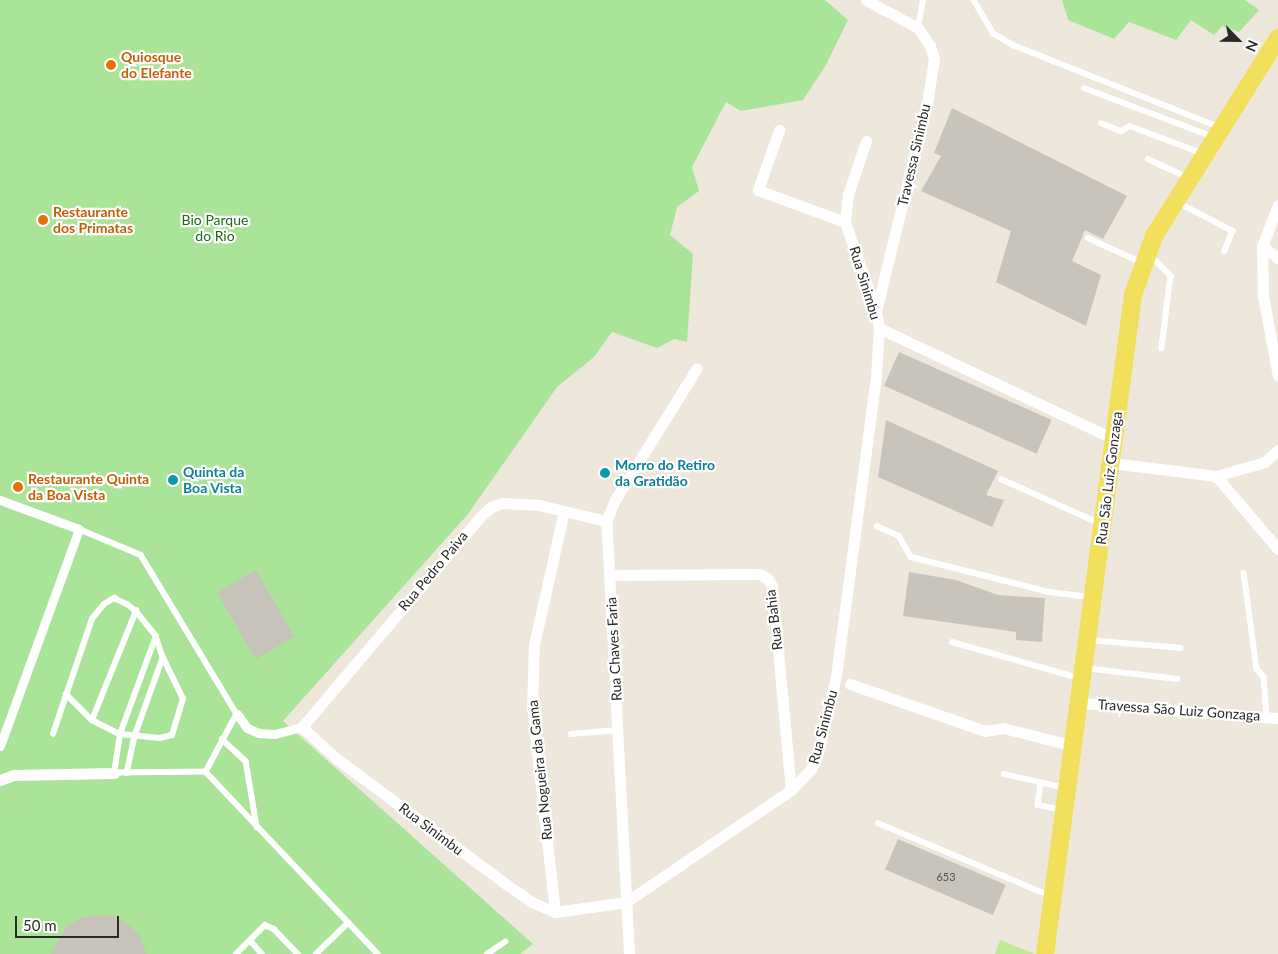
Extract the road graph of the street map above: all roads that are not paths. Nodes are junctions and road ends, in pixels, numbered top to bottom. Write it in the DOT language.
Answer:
graph roads {
  1 [pos="866,0"];
  2 [pos="923,0"];
  3 [pos="974,0"];
  4 [pos="918,28"];
  5 [pos="1278,38"];
  6 [pos="1084,88"];
  7 [pos="1101,123"];
  8 [pos="779,130"];
  9 [pos="1217,132"];
  10 [pos="866,140"];
  11 [pos="1204,154"];
  12 [pos="1148,159"];
  13 [pos="1189,178"];
  14 [pos="1176,200"];
  15 [pos="1278,205"];
  16 [pos="845,222"];
  17 [pos="1088,238"];
  18 [pos="1262,246"];
  19 [pos="1225,251"];
  20 [pos="1146,258"];
  21 [pos="1278,258"];
  22 [pos="876,311"];
  23 [pos="879,328"];
  24 [pos="1162,348"];
  25 [pos="697,368"];
  26 [pos="1278,376"];
  27 [pos="1114,439"];
  28 [pos="1278,450"];
  29 [pos="1112,463"];
  30 [pos="1216,476"];
  31 [pos="1001,479"];
  32 [pos="0,500"];
  33 [pos="564,511"];
  34 [pos="606,521"];
  35 [pos="1104,525"];
  36 [pos="877,526"];
  37 [pos="79,530"];
  38 [pos="1278,549"];
  39 [pos="1244,573"];
  40 [pos="611,575"];
  41 [pos="1094,598"];
  42 [pos="136,611"];
  43 [pos="156,636"];
  44 [pos="1089,640"];
  45 [pos="952,642"];
  46 [pos="1181,648"];
  47 [pos="163,658"];
  48 [pos="1085,673"];
  49 [pos="1177,679"];
  50 [pos="850,684"];
  51 [pos="66,694"];
  52 [pos="1081,703"];
  53 [pos="237,714"];
  54 [pos="1272,718"];
  55 [pos="92,720"];
  56 [pos="302,727"];
  57 [pos="618,730"];
  58 [pos="52,734"];
  59 [pos="120,734"];
  60 [pos="571,734"];
  61 [pos="135,736"];
  62 [pos="222,739"];
  63 [pos="0,746"];
  64 [pos="1074,746"];
  65 [pos="206,772"];
  66 [pos="114,773"];
  67 [pos="127,773"];
  68 [pos="1004,774"];
  69 [pos="0,780"];
  70 [pos="1041,783"];
  71 [pos="1068,789"];
  72 [pos="791,790"];
  73 [pos="1065,810"];
  74 [pos="878,823"];
  75 [pos="257,827"];
  76 [pos="1053,896"];
  77 [pos="626,902"];
  78 [pos="555,912"];
  79 [pos="348,923"];
  80 [pos="250,940"];
  81 [pos="505,942"];
  82 [pos="236,954"];
  83 [pos="262,954"];
  84 [pos="298,954"];
  85 [pos="316,954"];
  86 [pos="378,954"];
  87 [pos="488,954"];
  88 [pos="630,954"];
  89 [pos="1045,954"];
  1 -- 4 [label="street"];
  2 -- 4 [label="lane"];
  3 -- 9 [label="lane"];
  4 -- 22 [label="street, Travessa Sinimbu"];
  5 -- 9 [label="main road, Rua São Luiz Gonzaga"];
  6 -- 9 [label="lane"];
  7 -- 11 [label="lane"];
  8 -- 16 [label="street"];
  9 -- 11 [label="main road, Rua São Luiz Gonzaga"];
  10 -- 16 [label="street, Rua Sinimbu"];
  11 -- 13 [label="main road, Rua São Luiz Gonzaga"];
  12 -- 13 [label="lane"];
  13 -- 14 [label="main road, Rua São Luiz Gonzaga"];
  14 -- 19 [label="lane"];
  14 -- 20 [label="main road, Rua São Luiz Gonzaga"];
  15 -- 18 [label="street"];
  16 -- 22 [label="street, Rua Sinimbu"];
  17 -- 20 [label="lane"];
  18 -- 21 [label="street"];
  18 -- 26 [label="street"];
  20 -- 24 [label="lane"];
  20 -- 27 [label="main road, Rua São Luiz Gonzaga"];
  22 -- 23 [label="street, Rua Sinimbu"];
  23 -- 27 [label="street"];
  23 -- 72 [label="street, Rua Sinimbu"];
  25 -- 34 [label="street, Rua Chaves Faria"];
  27 -- 29 [label="main road, Rua São Luiz Gonzaga"];
  28 -- 30 [label="street"];
  29 -- 30 [label="street"];
  29 -- 35 [label="main road, Rua São Luiz Gonzaga"];
  30 -- 38 [label="street"];
  31 -- 35 [label="lane"];
  32 -- 37 [label="street"];
  33 -- 34 [label="street, Rua Pedro Paiva"];
  33 -- 56 [label="street, Rua Pedro Paiva"];
  33 -- 78 [label="street, Rua Nogueira da Gama"];
  34 -- 40 [label="street, Rua Chaves Faria"];
  35 -- 41 [label="main road, Rua São Luiz Gonzaga"];
  36 -- 41 [label="lane"];
  37 -- 53 [label="lane"];
  37 -- 63 [label="street"];
  39 -- 54 [label="lane"];
  40 -- 57 [label="street, Rua Chaves Faria"];
  40 -- 72 [label="street, Rua Bahia"];
  41 -- 44 [label="main road, Rua São Luiz Gonzaga"];
  42 -- 43 [label="lane"];
  42 -- 51 [label="lane"];
  42 -- 55 [label="lane"];
  43 -- 47 [label="lane"];
  43 -- 59 [label="lane"];
  44 -- 46 [label="lane"];
  44 -- 48 [label="main road, Rua São Luiz Gonzaga"];
  45 -- 48 [label="lane"];
  47 -- 61 [label="lane"];
  47 -- 61 [label="lane"];
  48 -- 49 [label="lane"];
  48 -- 52 [label="main road, Rua São Luiz Gonzaga"];
  50 -- 64 [label="street"];
  51 -- 55 [label="lane"];
  51 -- 58 [label="lane"];
  52 -- 54 [label="street, Travessa São Luiz Gonzaga"];
  52 -- 64 [label="main road, Rua São Luiz Gonzaga"];
  53 -- 56 [label="street"];
  53 -- 62 [label="lane"];
  55 -- 59 [label="lane"];
  56 -- 78 [label="street, Rua Sinimbu"];
  57 -- 60 [label="lane"];
  57 -- 77 [label="street, Rua Chaves Faria"];
  59 -- 61 [label="lane"];
  59 -- 66 [label="lane"];
  61 -- 67 [label="lane"];
  62 -- 65 [label="lane"];
  62 -- 75 [label="lane"];
  64 -- 71 [label="main road, Rua São Luiz Gonzaga"];
  65 -- 67 [label="lane"];
  65 -- 75 [label="lane"];
  66 -- 67 [label="lane"];
  66 -- 69 [label="street"];
  68 -- 70 [label="lane"];
  70 -- 71 [label="lane"];
  70 -- 73 [label="lane"];
  71 -- 73 [label="main road, Rua São Luiz Gonzaga"];
  72 -- 77 [label="street, Rua Sinimbu"];
  73 -- 76 [label="main road, Rua São Luiz Gonzaga"];
  74 -- 76 [label="lane"];
  75 -- 79 [label="lane"];
  76 -- 89 [label="main road, Rua São Luiz Gonzaga"];
  77 -- 78 [label="street, Rua Sinimbu"];
  77 -- 88 [label="street, Rua Chaves Faria"];
  79 -- 85 [label="lane"];
  79 -- 86 [label="lane"];
  80 -- 82 [label="lane"];
  80 -- 83 [label="lane"];
  80 -- 84 [label="lane"];
  81 -- 87 [label="lane"];
}
